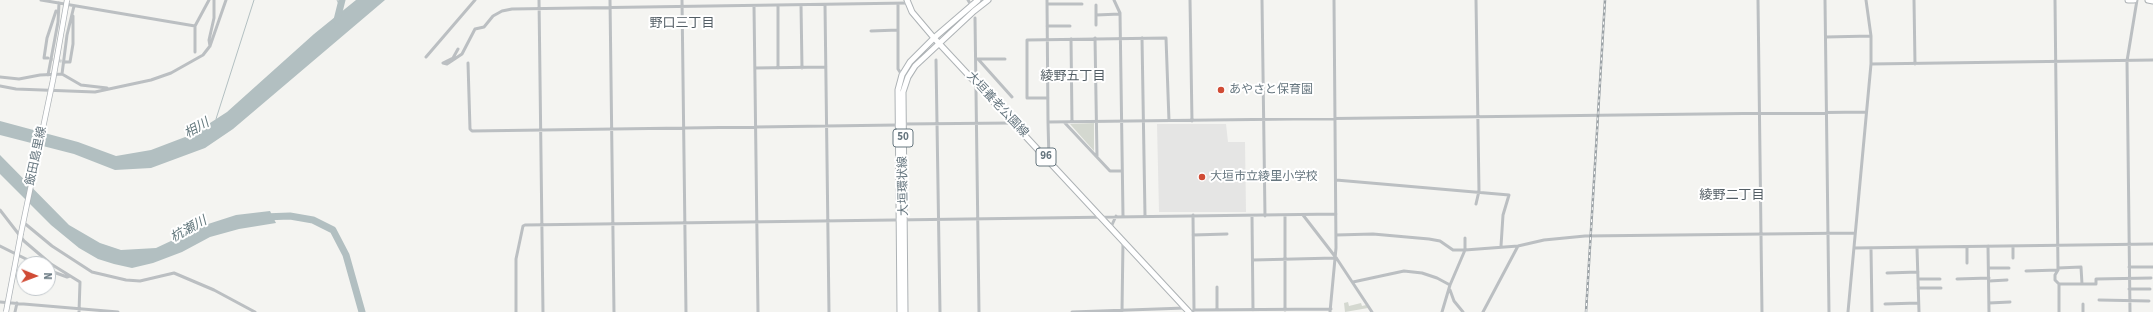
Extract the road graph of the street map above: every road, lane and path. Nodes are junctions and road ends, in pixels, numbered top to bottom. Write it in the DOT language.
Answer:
graph roads {
  1 [pos="41,0"];
  2 [pos="67,0"];
  3 [pos="75,0"];
  4 [pos="209,0"];
  5 [pos="214,0"];
  6 [pos="226,0"];
  7 [pos="475,0"];
  8 [pos="539,0"];
  9 [pos="610,0"];
  10 [pos="682,0"];
  11 [pos="978,0"];
  12 [pos="988,0"];
  13 [pos="1047,0"];
  14 [pos="1114,0"];
  15 [pos="1190,0"];
  16 [pos="1262,0"];
  17 [pos="1334,0"];
  18 [pos="1476,0"];
  19 [pos="1758,0"];
  20 [pos="1825,0"];
  21 [pos="1866,0"];
  22 [pos="1914,0"];
  23 [pos="2055,0"];
  24 [pos="2128,0"];
  25 [pos="2135,0"];
  26 [pos="2148,0"];
  27 [pos="59,1"];
  28 [pos="908,1"];
  29 [pos="2153,1"];
  30 [pos="970,2"];
  31 [pos="898,4"];
  32 [pos="1047,4"];
  33 [pos="1082,4"];
  34 [pos="778,5"];
  35 [pos="801,5"];
  36 [pos="825,5"];
  37 [pos="1096,5"];
  38 [pos="74,6"];
  39 [pos="754,6"];
  40 [pos="682,7"];
  41 [pos="610,8"];
  42 [pos="539,9"];
  43 [pos="1120,14"];
  44 [pos="1096,15"];
  45 [pos="975,18"];
  46 [pos="1096,25"];
  47 [pos="195,26"];
  48 [pos="1047,26"];
  49 [pos="1070,26"];
  50 [pos="898,30"];
  51 [pos="871,31"];
  52 [pos="1871,36"];
  53 [pos="1826,37"];
  54 [pos="934,38"];
  55 [pos="1095,38"];
  56 [pos="1120,38"];
  57 [pos="1142,38"];
  58 [pos="1071,39"];
  59 [pos="1047,40"];
  60 [pos="939,43"];
  61 [pos="210,46"];
  62 [pos="458,49"];
  63 [pos="195,52"];
  64 [pos="426,57"];
  65 [pos="48,58"];
  66 [pos="976,59"];
  67 [pos="1005,59"];
  68 [pos="936,60"];
  69 [pos="2153,60"];
  70 [pos="2127,61"];
  71 [pos="66,62"];
  72 [pos="2056,62"];
  73 [pos="468,63"];
  74 [pos="1871,64"];
  75 [pos="1915,64"];
  76 [pos="826,67"];
  77 [pos="755,68"];
  78 [pos="778,68"];
  79 [pos="802,68"];
  80 [pos="48,74"];
  81 [pos="62,74"];
  82 [pos="902,75"];
  83 [pos="0,78"];
  84 [pos="976,82"];
  85 [pos="0,86"];
  86 [pos="111,88"];
  87 [pos="52,89"];
  88 [pos="1012,97"];
  89 [pos="1048,98"];
  90 [pos="1759,112"];
  91 [pos="1826,112"];
  92 [pos="1866,112"];
  93 [pos="1478,116"];
  94 [pos="1336,119"];
  95 [pos="1264,120"];
  96 [pos="1096,121"];
  97 [pos="1121,121"];
  98 [pos="1144,121"];
  99 [pos="1169,121"];
  100 [pos="1192,121"];
  101 [pos="1048,122"];
  102 [pos="1064,122"];
  103 [pos="1072,122"];
  104 [pos="1014,123"];
  105 [pos="937,124"];
  106 [pos="976,124"];
  107 [pos="900,125"];
  108 [pos="756,126"];
  109 [pos="827,126"];
  110 [pos="683,127"];
  111 [pos="611,129"];
  112 [pos="541,130"];
  113 [pos="1097,156"];
  114 [pos="1049,160"];
  115 [pos="1122,171"];
  116 [pos="1336,180"];
  117 [pos="1479,191"];
  118 [pos="1476,204"];
  119 [pos="0,210"];
  120 [pos="1336,214"];
  121 [pos="1193,215"];
  122 [pos="1285,215"];
  123 [pos="1303,215"];
  124 [pos="1116,216"];
  125 [pos="1123,216"];
  126 [pos="1145,216"];
  127 [pos="1252,216"];
  128 [pos="1265,216"];
  129 [pos="1101,217"];
  130 [pos="898,219"];
  131 [pos="904,219"];
  132 [pos="939,219"];
  133 [pos="977,220"];
  134 [pos="757,221"];
  135 [pos="828,221"];
  136 [pos="23,222"];
  137 [pos="685,222"];
  138 [pos="613,223"];
  139 [pos="542,224"];
  140 [pos="1111,227"];
  141 [pos="1855,233"];
  142 [pos="1227,234"];
  143 [pos="1761,234"];
  144 [pos="1828,234"];
  145 [pos="1193,235"];
  146 [pos="1336,235"];
  147 [pos="1465,238"];
  148 [pos="1124,240"];
  149 [pos="2153,244"];
  150 [pos="2058,245"];
  151 [pos="2129,245"];
  152 [pos="0,246"];
  153 [pos="1501,246"];
  154 [pos="1518,246"];
  155 [pos="1988,246"];
  156 [pos="2013,246"];
  157 [pos="1967,247"];
  158 [pos="1854,248"];
  159 [pos="1917,248"];
  160 [pos="1871,249"];
  161 [pos="1465,250"];
  162 [pos="20,256"];
  163 [pos="1334,258"];
  164 [pos="2013,258"];
  165 [pos="1285,259"];
  166 [pos="1253,260"];
  167 [pos="1968,263"];
  168 [pos="2129,267"];
  169 [pos="2153,267"];
  170 [pos="1989,268"];
  171 [pos="2009,268"];
  172 [pos="2058,269"];
  173 [pos="2026,270"];
  174 [pos="1918,272"];
  175 [pos="56,273"];
  176 [pos="1886,273"];
  177 [pos="70,276"];
  178 [pos="2151,278"];
  179 [pos="1918,279"];
  180 [pos="1940,279"];
  181 [pos="1957,279"];
  182 [pos="2129,279"];
  183 [pos="1989,280"];
  184 [pos="2007,280"];
  185 [pos="1353,282"];
  186 [pos="2059,284"];
  187 [pos="2082,284"];
  188 [pos="1450,285"];
  189 [pos="1216,286"];
  190 [pos="1918,288"];
  191 [pos="1941,288"];
  192 [pos="2129,289"];
  193 [pos="2150,289"];
  194 [pos="1450,290"];
  195 [pos="2099,300"];
  196 [pos="2130,300"];
  197 [pos="2149,301"];
  198 [pos="0,302"];
  199 [pos="2010,302"];
  200 [pos="17,303"];
  201 [pos="1918,303"];
  202 [pos="1989,303"];
  203 [pos="1885,304"];
  204 [pos="2082,304"];
  205 [pos="79,310"];
  206 [pos="1217,310"];
  207 [pos="1253,310"];
  208 [pos="1285,310"];
  209 [pos="1330,310"];
  210 [pos="1122,311"];
  211 [pos="1190,311"];
  212 [pos="1267,311"];
  213 [pos="6,312"];
  214 [pos="15,312"];
  215 [pos="118,312"];
  216 [pos="255,312"];
  217 [pos="516,312"];
  218 [pos="543,312"];
  219 [pos="614,312"];
  220 [pos="686,312"];
  221 [pos="758,312"];
  222 [pos="829,312"];
  223 [pos="900,312"];
  224 [pos="905,312"];
  225 [pos="940,312"];
  226 [pos="979,312"];
  227 [pos="1072,312"];
  228 [pos="1372,312"];
  229 [pos="1442,312"];
  230 [pos="1463,312"];
  231 [pos="1483,312"];
  232 [pos="1762,312"];
  233 [pos="1829,312"];
  234 [pos="1848,312"];
  235 [pos="1872,312"];
  236 [pos="1918,312"];
  237 [pos="1990,312"];
  238 [pos="2059,312"];
  239 [pos="2083,312"];
  240 [pos="2130,312"];
  1 -- 27 [label="street"];
  2 -- 87 [label="main road, 飯田島里線, bridge"];
  3 -- 38 [label="street"];
  4 -- 47 [label="street"];
  5 -- 61 [label="street"];
  6 -- 61 [label="street"];
  7 -- 64 [label="street"];
  8 -- 42 [label="street"];
  9 -- 41 [label="street"];
  10 -- 40 [label="street"];
  11 -- 30 [label="main road, 大垣環状線 / 50"];
  12 -- 60 [label="main road, 大垣環状線 / 50"];
  13 -- 32 [label="street"];
  14 -- 43 [label="street"];
  15 -- 100 [label="street"];
  16 -- 95 [label="street"];
  17 -- 94 [label="street"];
  18 -- 93 [label="street"];
  19 -- 90 [label="street"];
  20 -- 53 [label="street"];
  21 -- 52 [label="street"];
  22 -- 75 [label="street"];
  23 -- 72 [label="street"];
  24 -- 25 [label="main road"];
  25 -- 70 [label="street"];
  26 -- 29 [label="main road"];
  27 -- 38 [label="street"];
  27 -- 65 [label="street"];
  27 -- 80 [label="street"];
  28 -- 31 [label="street"];
  28 -- 54 [label="main road, 大垣養老公園線 / 96"];
  30 -- 54 [label="main road, 大垣環状線 / 50"];
  31 -- 36 [label="street"];
  31 -- 50 [label="street"];
  32 -- 33 [label="street"];
  32 -- 48 [label="street"];
  34 -- 35 [label="street"];
  34 -- 39 [label="street"];
  34 -- 78 [label="street"];
  35 -- 36 [label="street"];
  35 -- 79 [label="street"];
  36 -- 76 [label="street"];
  37 -- 44 [label="street"];
  38 -- 47 [label="street"];
  38 -- 71 [label="street"];
  38 -- 81 [label="street"];
  39 -- 40 [label="street"];
  39 -- 77 [label="street"];
  40 -- 41 [label="street"];
  40 -- 110 [label="street"];
  41 -- 42 [label="street"];
  41 -- 111 [label="street"];
  42 -- 62 [label="street"];
  42 -- 112 [label="street"];
  43 -- 44 [label="street"];
  43 -- 56 [label="street"];
  44 -- 46 [label="street"];
  45 -- 66 [label="street"];
  47 -- 63 [label="street"];
  48 -- 49 [label="street"];
  48 -- 59 [label="street"];
  50 -- 51 [label="street"];
  50 -- 82 [label="street"];
  52 -- 53 [label="street"];
  52 -- 74 [label="street"];
  53 -- 91 [label="street"];
  54 -- 60 [label="main road, 大垣養老公園線 / 96"];
  54 -- 82 [label="main road, 大垣環状線 / 50"];
  55 -- 56 [label="street"];
  55 -- 58 [label="street"];
  55 -- 96 [label="street"];
  56 -- 57 [label="street"];
  56 -- 97 [label="street"];
  57 -- 98 [label="street"];
  57 -- 99 [label="street"];
  58 -- 59 [label="street"];
  58 -- 103 [label="street"];
  59 -- 89 [label="street"];
  59 -- 89 [label="street"];
  60 -- 84 [label="main road, 大垣養老公園線 / 96"];
  60 -- 107 [label="main road, 大垣環状線 / 50"];
  61 -- 86 [label="street"];
  66 -- 67 [label="street"];
  66 -- 84 [label="street"];
  66 -- 88 [label="street"];
  68 -- 105 [label="street"];
  69 -- 70 [label="street"];
  70 -- 72 [label="street"];
  70 -- 151 [label="street"];
  72 -- 75 [label="street"];
  72 -- 150 [label="street"];
  73 -- 112 [label="street"];
  74 -- 75 [label="street"];
  74 -- 92 [label="street"];
  76 -- 79 [label="street"];
  76 -- 109 [label="street"];
  77 -- 78 [label="street"];
  77 -- 108 [label="street"];
  78 -- 79 [label="street"];
  80 -- 81 [label="street"];
  80 -- 83 [label="street"];
  81 -- 86 [label="street"];
  82 -- 107 [label="main road, 大垣環状線 / 50"];
  84 -- 104 [label="main road, 大垣養老公園線 / 96"];
  84 -- 106 [label="street"];
  85 -- 87 [label="street"];
  86 -- 87 [label="street"];
  87 -- 136 [label="main road, 飯田島里線"];
  89 -- 101 [label="street"];
  90 -- 91 [label="street"];
  90 -- 93 [label="street"];
  90 -- 143 [label="street"];
  91 -- 92 [label="street"];
  91 -- 144 [label="street"];
  92 -- 141 [label="street"];
  93 -- 94 [label="street"];
  93 -- 117 [label="street"];
  94 -- 95 [label="street"];
  94 -- 116 [label="street"];
  95 -- 100 [label="street"];
  95 -- 128 [label="street"];
  96 -- 97 [label="street"];
  96 -- 103 [label="street"];
  96 -- 113 [label="street"];
  97 -- 98 [label="street"];
  97 -- 115 [label="street"];
  98 -- 99 [label="street"];
  98 -- 126 [label="street"];
  99 -- 100 [label="street"];
  101 -- 102 [label="street"];
  101 -- 114 [label="street"];
  102 -- 103 [label="street"];
  102 -- 113 [label="street"];
  104 -- 106 [label="street"];
  104 -- 114 [label="main road, 大垣養老公園線 / 96"];
  105 -- 106 [label="street"];
  105 -- 107 [label="street"];
  105 -- 132 [label="street"];
  106 -- 133 [label="street"];
  107 -- 109 [label="street"];
  107 -- 130 [label="main road, 大垣環状線 / 50"];
  107 -- 131 [label="main road, 大垣環状線 / 50"];
  108 -- 109 [label="street"];
  108 -- 110 [label="street"];
  108 -- 134 [label="street"];
  109 -- 135 [label="street"];
  110 -- 111 [label="street"];
  110 -- 137 [label="street"];
  111 -- 112 [label="street"];
  111 -- 138 [label="street"];
  112 -- 139 [label="street"];
  113 -- 115 [label="street"];
  114 -- 129 [label="main road, 大垣養老公園線 / 96"];
  115 -- 125 [label="street"];
  116 -- 117 [label="street"];
  116 -- 120 [label="street"];
  117 -- 118 [label="street"];
  117 -- 153 [label="street"];
  119 -- 177 [label="street"];
  120 -- 123 [label="street"];
  120 -- 146 [label="street"];
  121 -- 126 [label="street"];
  121 -- 127 [label="street"];
  121 -- 145 [label="street"];
  122 -- 123 [label="street"];
  122 -- 128 [label="street"];
  122 -- 165 [label="street"];
  123 -- 163 [label="street"];
  124 -- 125 [label="street"];
  124 -- 129 [label="street"];
  124 -- 140 [label="street"];
  125 -- 126 [label="street"];
  127 -- 128 [label="street"];
  127 -- 166 [label="street"];
  129 -- 133 [label="street"];
  129 -- 140 [label="main road, 大垣養老公園線 / 96"];
  130 -- 131 [label="street"];
  130 -- 135 [label="street"];
  130 -- 223 [label="main road, 大垣環状線 / 50"];
  131 -- 132 [label="street"];
  131 -- 224 [label="main road, 大垣環状線 / 50"];
  132 -- 133 [label="street"];
  132 -- 225 [label="street"];
  133 -- 226 [label="street"];
  134 -- 135 [label="street"];
  134 -- 137 [label="street"];
  134 -- 221 [label="street"];
  135 -- 222 [label="street"];
  136 -- 213 [label="main road, 飯田島里線, bridge"];
  136 -- 216 [label="street"];
  137 -- 138 [label="street"];
  137 -- 220 [label="street"];
  138 -- 139 [label="street"];
  138 -- 219 [label="street"];
  139 -- 217 [label="street"];
  139 -- 218 [label="street"];
  140 -- 148 [label="main road, 大垣養老公園線 / 96"];
  141 -- 144 [label="street"];
  141 -- 158 [label="street"];
  142 -- 145 [label="street"];
  143 -- 144 [label="street"];
  143 -- 154 [label="street"];
  143 -- 232 [label="street"];
  144 -- 233 [label="street"];
  145 -- 211 [label="street"];
  146 -- 161 [label="street"];
  146 -- 163 [label="street"];
  147 -- 161 [label="street"];
  148 -- 210 [label="street"];
  148 -- 211 [label="main road, 大垣養老公園線 / 96"];
  149 -- 151 [label="street"];
  150 -- 151 [label="street"];
  150 -- 156 [label="street"];
  150 -- 172 [label="street"];
  151 -- 168 [label="street"];
  152 -- 162 [label="street"];
  153 -- 154 [label="street"];
  153 -- 161 [label="street"];
  154 -- 231 [label="street"];
  155 -- 156 [label="street"];
  155 -- 157 [label="street"];
  155 -- 170 [label="street"];
  156 -- 164 [label="street"];
  157 -- 159 [label="street"];
  157 -- 167 [label="street"];
  158 -- 160 [label="street"];
  158 -- 234 [label="street"];
  159 -- 160 [label="street"];
  159 -- 174 [label="street"];
  160 -- 235 [label="street"];
  161 -- 188 [label="street"];
  163 -- 165 [label="street"];
  163 -- 185 [label="street"];
  163 -- 209 [label="street"];
  165 -- 166 [label="street"];
  165 -- 208 [label="street"];
  166 -- 207 [label="street"];
  168 -- 169 [label="street"];
  168 -- 182 [label="street"];
  170 -- 171 [label="street"];
  170 -- 183 [label="street"];
  172 -- 173 [label="street"];
  172 -- 186 [label="street"];
  172 -- 187 [label="street"];
  174 -- 176 [label="street"];
  174 -- 179 [label="street"];
  175 -- 177 [label="street"];
  177 -- 205 [label="street"];
  178 -- 182 [label="street"];
  179 -- 180 [label="street"];
  179 -- 190 [label="street"];
  181 -- 183 [label="street"];
  182 -- 187 [label="street"];
  182 -- 192 [label="street"];
  183 -- 184 [label="street"];
  183 -- 202 [label="street"];
  185 -- 188 [label="street"];
  185 -- 228 [label="street"];
  186 -- 187 [label="street"];
  186 -- 238 [label="street"];
  188 -- 194 [label="street"];
  189 -- 206 [label="street"];
  190 -- 191 [label="street"];
  190 -- 201 [label="street"];
  192 -- 193 [label="street"];
  192 -- 196 [label="street"];
  194 -- 229 [label="street"];
  194 -- 230 [label="street"];
  195 -- 196 [label="street"];
  196 -- 197 [label="street"];
  196 -- 240 [label="street"];
  198 -- 200 [label="street"];
  199 -- 202 [label="street"];
  200 -- 205 [label="street"];
  200 -- 214 [label="street"];
  201 -- 203 [label="street"];
  201 -- 236 [label="street"];
  202 -- 237 [label="street"];
  204 -- 239 [label="street"];
  205 -- 215 [label="street"];
  206 -- 207 [label="street"];
  206 -- 211 [label="street"];
  207 -- 212 [label="street"];
  208 -- 209 [label="street"];
  208 -- 212 [label="street"];
  210 -- 211 [label="street"];
  210 -- 227 [label="street"];
}
